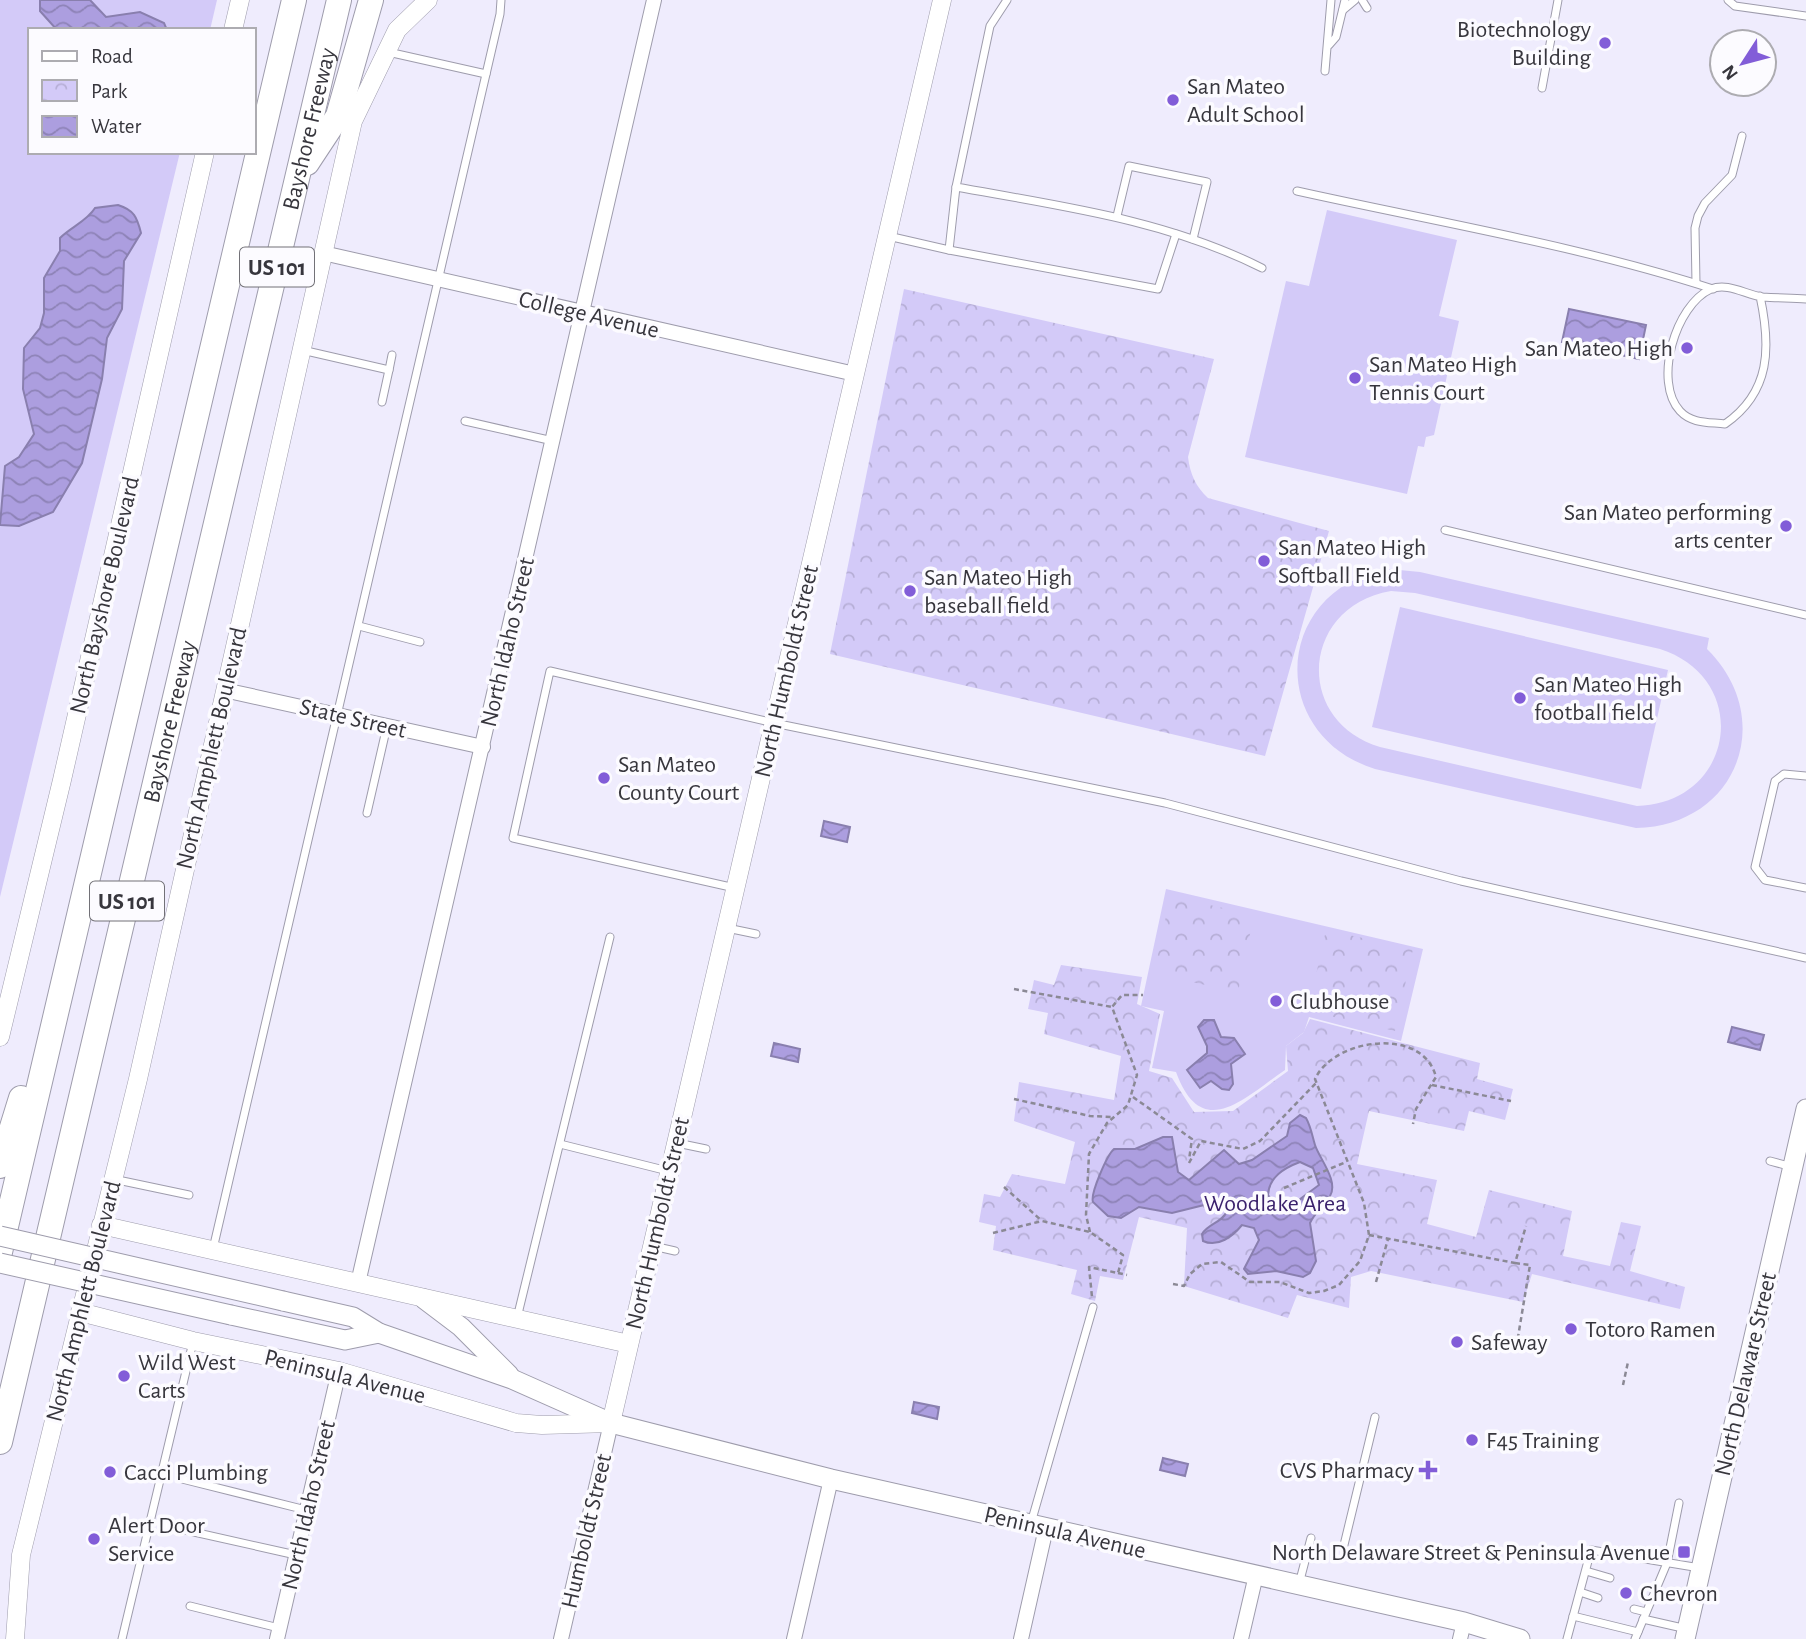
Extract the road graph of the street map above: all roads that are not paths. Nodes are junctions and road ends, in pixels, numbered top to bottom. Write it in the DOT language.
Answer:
graph roads {
  1 [pos="240,0"];
  2 [pos="293,0"];
  3 [pos="339,0"];
  4 [pos="371,0"];
  5 [pos="428,0"];
  6 [pos="501,0"];
  7 [pos="654,0"];
  8 [pos="942,0"];
  9 [pos="1007,0"];
  10 [pos="1331,0"];
  11 [pos="1345,0"];
  12 [pos="1354,0"];
  13 [pos="1362,0"];
  14 [pos="1558,0"];
  15 [pos="1728,0"];
  16 [pos="1367,8"];
  17 [pos="1343,10"];
  18 [pos="1806,16"];
  19 [pos="233,28"];
  20 [pos="1328,46"];
  21 [pos="387,52"];
  22 [pos="1325,71"];
  23 [pos="486,74"];
  24 [pos="1542,88"];
  25 [pos="1742,136"];
  26 [pos="205,154"];
  27 [pos="299,175"];
  28 [pos="957,187"];
  29 [pos="1297,191"];
  30 [pos="1118,216"];
  31 [pos="1176,234"];
  32 [pos="887,236"];
  33 [pos="1193,239"];
  34 [pos="949,250"];
  35 [pos="323,253"];
  36 [pos="1262,268"];
  37 [pos="437,279"];
  38 [pos="1696,283"];
  39 [pos="1713,289"];
  40 [pos="1760,296"];
  41 [pos="1806,299"];
  42 [pos="584,312"];
  43 [pos="301,350"];
  44 [pos="392,355"];
  45 [pos="389,370"];
  46 [pos="855,374"];
  47 [pos="382,402"];
  48 [pos="465,421"];
  49 [pos="554,441"];
  50 [pos="1445,530"];
  51 [pos="1806,615"];
  52 [pos="359,626"];
  53 [pos="420,642"];
  54 [pos="224,690"];
  55 [pos="339,715"];
  56 [pos="774,723"];
  57 [pos="387,726"];
  58 [pos="483,747"];
  59 [pos="1806,776"];
  60 [pos="367,813"];
  61 [pos="89,877"];
  62 [pos="735,888"];
  63 [pos="1806,888"];
  64 [pos="726,928"];
  65 [pos="756,934"];
  66 [pos="610,937"];
  67 [pos="1806,958"];
  68 [pos="0,1037"];
  69 [pos="1806,1109"];
  70 [pos="676,1143"];
  71 [pos="560,1144"];
  72 [pos="706,1149"];
  73 [pos="1770,1161"];
  74 [pos="0,1166"];
  75 [pos="1792,1167"];
  76 [pos="669,1172"];
  77 [pos="113,1178"];
  78 [pos="188,1195"];
  79 [pos="101,1225"];
  80 [pos="0,1236"];
  81 [pos="652,1246"];
  82 [pos="212,1250"];
  83 [pos="676,1251"];
  84 [pos="0,1252"];
  85 [pos="0,1263"];
  86 [pos="358,1283"];
  87 [pos="424,1299"];
  88 [pos="1093,1307"];
  89 [pos="80,1312"];
  90 [pos="517,1318"];
  91 [pos="379,1333"];
  92 [pos="193,1341"];
  93 [pos="629,1344"];
  94 [pos="339,1371"];
  95 [pos="512,1379"];
  96 [pos="1375,1417"];
  97 [pos="611,1423"];
  98 [pos="0,1442"];
  99 [pos="182,1479"];
  100 [pos="831,1479"];
  101 [pos="1679,1503"];
  102 [pos="307,1510"];
  103 [pos="167,1526"];
  104 [pos="1038,1526"];
  105 [pos="1311,1538"];
  106 [pos="1344,1545"];
  107 [pos="297,1555"];
  108 [pos="1667,1563"];
  109 [pos="1701,1569"];
  110 [pos="1586,1570"];
  111 [pos="1256,1575"];
  112 [pos="1610,1578"];
  113 [pos="1299,1585"];
  114 [pos="1645,1588"];
  115 [pos="1655,1591"];
  116 [pos="1580,1592"];
  117 [pos="1598,1598"];
  118 [pos="190,1606"];
  119 [pos="1634,1609"];
  120 [pos="1573,1616"];
  121 [pos="1645,1616"];
  122 [pos="1462,1631"];
  123 [pos="279,1634"];
  124 [pos="1686,1634"];
  125 [pos="1637,1636"];
  126 [pos="15,1639"];
  127 [pos="122,1639"];
  128 [pos="561,1639"];
  129 [pos="794,1639"];
  130 [pos="1021,1639"];
  131 [pos="1241,1639"];
  132 [pos="1520,1639"];
  133 [pos="1567,1639"];
  1 -- 19 [label="street"];
  2 -- 61 [label="highway, Bayshore Freeway / US 101"];
  3 -- 27 [label="highway, Bayshore Freeway / US 101"];
  4 -- 27 [label="highway"];
  5 -- 21 [label="street, North Amphlett Boulevard"];
  6 -- 23 [label="lane"];
  7 -- 42 [label="street, North Idaho Street"];
  8 -- 32 [label="street, North Humboldt Street"];
  9 -- 28 [label="lane"];
  10 -- 20 [label="lane"];
  11 -- 17 [label="lane"];
  12 -- 17 [label="lane"];
  13 -- 16 [label="lane"];
  14 -- 24 [label="lane"];
  15 -- 18 [label="lane"];
  17 -- 20 [label="lane"];
  20 -- 22 [label="lane"];
  21 -- 23 [label="lane"];
  21 -- 35 [label="street, North Amphlett Boulevard"];
  23 -- 37 [label="lane"];
  25 -- 38 [label="lane"];
  26 -- 68 [label="street, North Bayshore Boulevard"];
  27 -- 98 [label="highway, Bayshore Freeway / US 101"];
  28 -- 30 [label="lane"];
  28 -- 34 [label="lane"];
  29 -- 38 [label="lane"];
  30 -- 31 [label="lane"];
  30 -- 33 [label="lane"];
  31 -- 33 [label="lane"];
  31 -- 34 [label="lane"];
  32 -- 34 [label="lane"];
  32 -- 46 [label="street, North Humboldt Street"];
  33 -- 36 [label="lane"];
  35 -- 37 [label="street, College Avenue"];
  35 -- 43 [label="street, North Amphlett Boulevard"];
  37 -- 42 [label="street, College Avenue"];
  37 -- 52 [label="lane"];
  38 -- 39 [label="lane"];
  39 -- 40 [label="lane"];
  39 -- 40 [label="lane"];
  40 -- 41 [label="lane"];
  42 -- 46 [label="street, College Avenue"];
  42 -- 49 [label="street, North Idaho Street"];
  43 -- 45 [label="lane"];
  43 -- 54 [label="street, North Amphlett Boulevard"];
  44 -- 45 [label="lane"];
  45 -- 47 [label="lane"];
  46 -- 56 [label="street, North Humboldt Street"];
  48 -- 49 [label="lane"];
  49 -- 58 [label="street, North Idaho Street"];
  50 -- 51 [label="lane"];
  52 -- 53 [label="lane"];
  52 -- 55 [label="lane"];
  54 -- 55 [label="street, State Street"];
  54 -- 77 [label="street, North Amphlett Boulevard"];
  55 -- 57 [label="street, State Street"];
  55 -- 82 [label="lane"];
  56 -- 62 [label="street, North Humboldt Street"];
  56 -- 62 [label="lane"];
  56 -- 67 [label="lane"];
  57 -- 58 [label="street, State Street"];
  57 -- 60 [label="lane"];
  58 -- 86 [label="street, North Idaho Street"];
  59 -- 63 [label="lane"];
  61 -- 74 [label="highway"];
  61 -- 84 [label="highway, Bayshore Freeway / US 101"];
  62 -- 64 [label="street, North Humboldt Street"];
  64 -- 65 [label="lane"];
  64 -- 70 [label="street, North Humboldt Street"];
  66 -- 71 [label="lane"];
  69 -- 75 [label="main road, North Delaware Street"];
  70 -- 72 [label="lane"];
  70 -- 76 [label="street, North Humboldt Street"];
  71 -- 76 [label="lane"];
  71 -- 90 [label="lane"];
  73 -- 75 [label="lane"];
  75 -- 109 [label="main road, North Delaware Street"];
  76 -- 81 [label="street, North Humboldt Street"];
  77 -- 78 [label="lane"];
  77 -- 79 [label="street, North Amphlett Boulevard"];
  79 -- 82 [label="street"];
  79 -- 89 [label="street, North Amphlett Boulevard"];
  80 -- 91 [label="main road, Peninsula Avenue, bridge"];
  81 -- 83 [label="lane"];
  81 -- 93 [label="street, North Humboldt Street"];
  82 -- 86 [label="street"];
  85 -- 91 [label="main road, Peninsula Avenue, bridge"];
  86 -- 87 [label="street"];
  87 -- 90 [label="street"];
  87 -- 95 [label="main road"];
  88 -- 104 [label="lane"];
  89 -- 92 [label="street, Peninsula Avenue"];
  89 -- 126 [label="street, North Amphlett Boulevard"];
  90 -- 93 [label="street"];
  91 -- 95 [label="main road, Peninsula Avenue"];
  92 -- 94 [label="street, Peninsula Avenue"];
  92 -- 127 [label="lane"];
  93 -- 97 [label="street, North Humboldt Street"];
  94 -- 97 [label="street, Peninsula Avenue"];
  94 -- 102 [label="street, North Idaho Street"];
  95 -- 97 [label="main road, Peninsula Avenue"];
  96 -- 106 [label="lane"];
  97 -- 100 [label="main road, Peninsula Avenue"];
  97 -- 128 [label="street, Humboldt Street"];
  99 -- 102 [label="lane"];
  100 -- 104 [label="main road, Peninsula Avenue"];
  100 -- 129 [label="street"];
  101 -- 108 [label="lane"];
  102 -- 107 [label="street, North Idaho Street"];
  103 -- 107 [label="lane"];
  104 -- 111 [label="main road, Peninsula Avenue"];
  104 -- 130 [label="street"];
  105 -- 113 [label="lane"];
  107 -- 123 [label="street, North Idaho Street"];
  108 -- 109 [label="lane"];
  108 -- 110 [label="lane"];
  108 -- 115 [label="lane"];
  109 -- 124 [label="main road, North Delaware Street"];
  110 -- 112 [label="lane"];
  110 -- 116 [label="lane"];
  111 -- 113 [label="main road, Peninsula Avenue"];
  111 -- 131 [label="street"];
  113 -- 122 [label="main road, Peninsula Avenue"];
  114 -- 115 [label="lane"];
  115 -- 121 [label="lane"];
  116 -- 117 [label="lane"];
  116 -- 120 [label="lane"];
  118 -- 123 [label="lane"];
  119 -- 121 [label="lane"];
  120 -- 125 [label="lane"];
  120 -- 133 [label="lane"];
  121 -- 124 [label="lane"];
  121 -- 125 [label="lane"];
  122 -- 132 [label="main road, Peninsula Avenue"];
}
